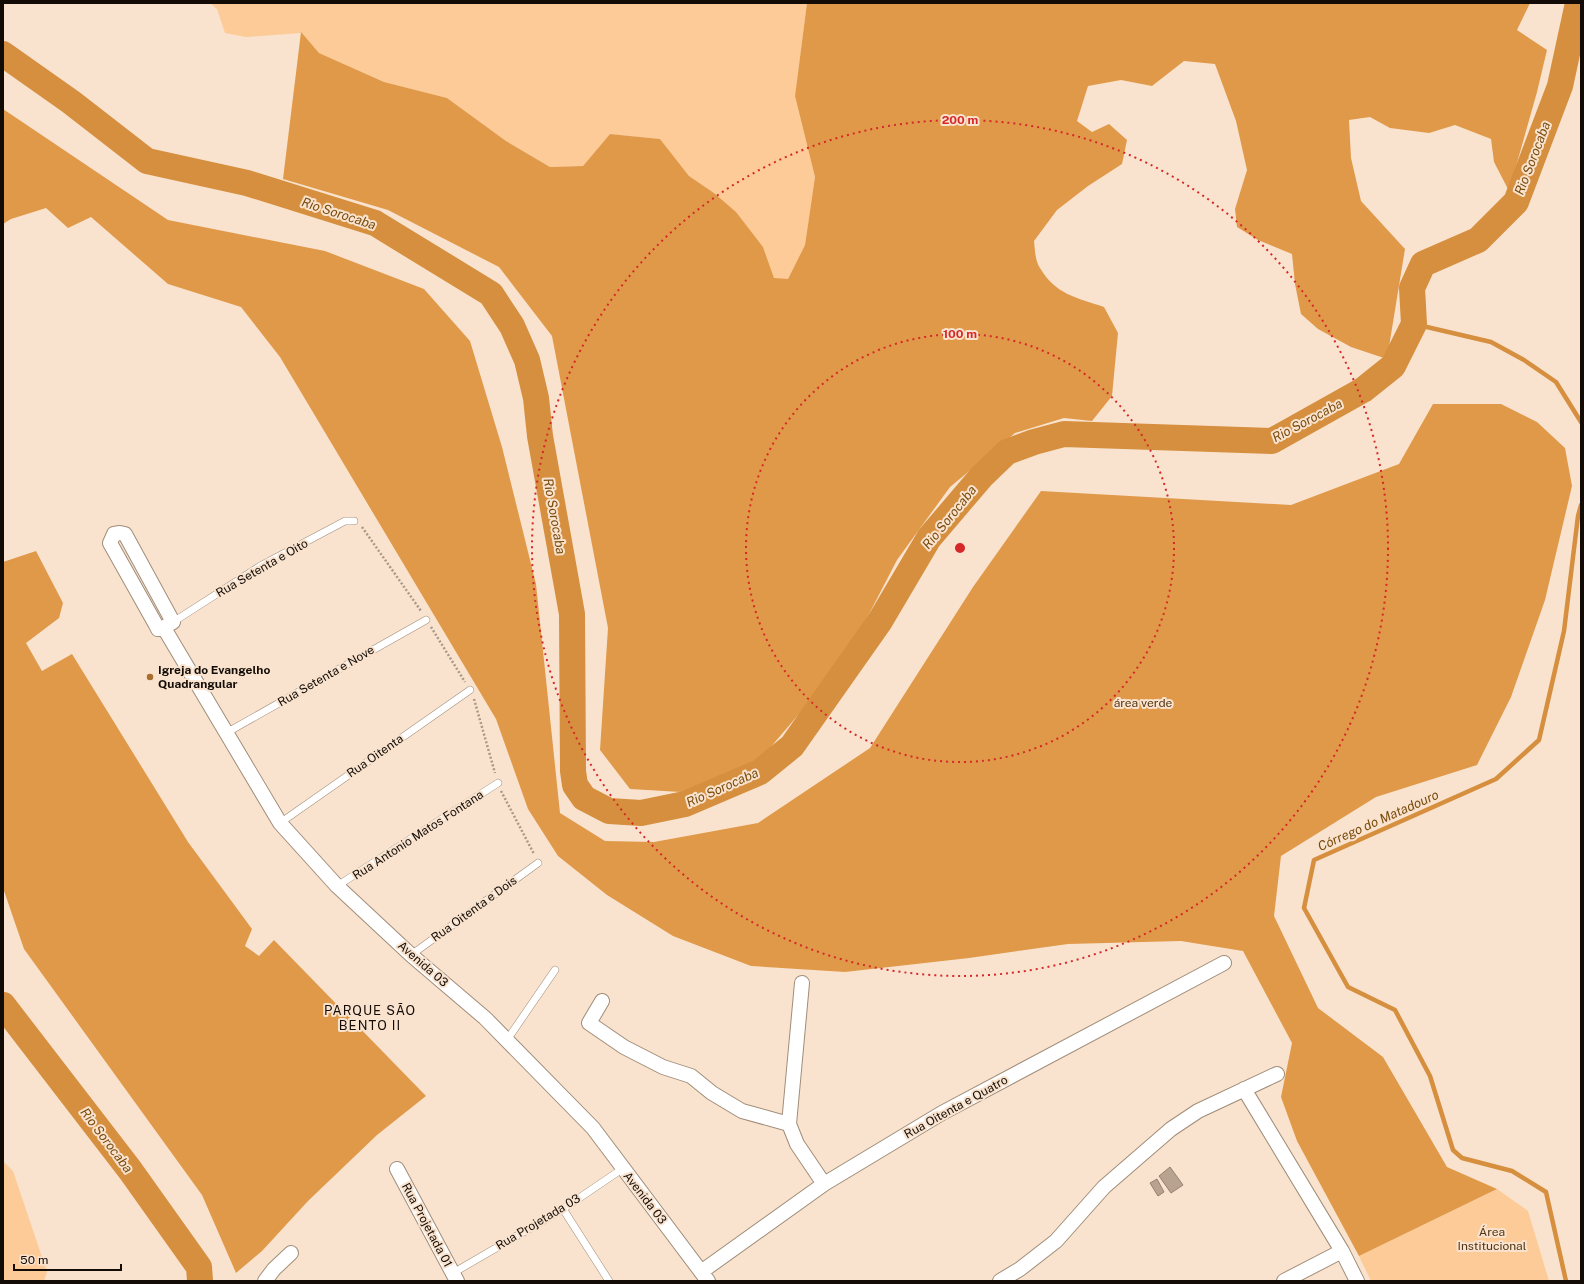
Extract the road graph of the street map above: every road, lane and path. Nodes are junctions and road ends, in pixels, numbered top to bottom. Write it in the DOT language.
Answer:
graph roads {
  1 [pos="354,521"];
  2 [pos="426,620"];
  3 [pos="168,625"];
  4 [pos="470,690"];
  5 [pos="226,733"];
  6 [pos="498,783"];
  7 [pos="280,823"];
  8 [pos="538,863"];
  9 [pos="338,886"];
  10 [pos="411,955"];
  11 [pos="1224,963"];
  12 [pos="555,970"];
  13 [pos="802,983"];
  14 [pos="602,1001"];
  15 [pos="508,1040"];
  16 [pos="1276,1074"];
  17 [pos="1244,1089"];
  18 [pos="789,1124"];
  19 [pos="397,1169"];
  20 [pos="622,1169"];
  21 [pos="824,1184"];
  22 [pos="562,1210"];
  23 [pos="1342,1251"];
  24 [pos="291,1253"];
  25 [pos="455,1277"];
  26 [pos="705,1277"];
  27 [pos="265,1281"];
  28 [pos="609,1281"];
  29 [pos="1000,1281"];
  30 [pos="1284,1281"];
  31 [pos="1357,1281"];
  1 -- 3 [label="lane, Rua Setenta e Oito"];
  2 -- 5 [label="lane, Rua Setenta e Nove"];
  3 -- 3 [label="street, Avenida 03"];
  3 -- 5 [label="street, Avenida 03"];
  4 -- 7 [label="lane, Rua Oitenta"];
  5 -- 7 [label="street, Avenida 03"];
  6 -- 9 [label="lane, Rua Antonio Matos Fontana"];
  7 -- 9 [label="street, Avenida 03"];
  8 -- 10 [label="lane, Rua Oitenta e Dois"];
  9 -- 10 [label="street, Avenida 03"];
  10 -- 15 [label="street, Avenida 03"];
  11 -- 21 [label="street, Rua Oitenta e Quatro"];
  12 -- 15 [label="lane"];
  13 -- 18 [label="street"];
  14 -- 18 [label="street"];
  15 -- 20 [label="street, Avenida 03"];
  16 -- 17 [label="street"];
  17 -- 23 [label="street"];
  17 -- 29 [label="street"];
  18 -- 21 [label="street"];
  19 -- 25 [label="street, Rua Projetada 01"];
  20 -- 22 [label="lane, Rua Projetada 03"];
  20 -- 26 [label="street, Avenida 03"];
  21 -- 26 [label="street, Rua Oitenta e Quatro"];
  22 -- 25 [label="lane, Rua Projetada 03"];
  22 -- 28 [label="lane"];
  23 -- 30 [label="street"];
  23 -- 31 [label="street"];
  24 -- 27 [label="street"];
}
